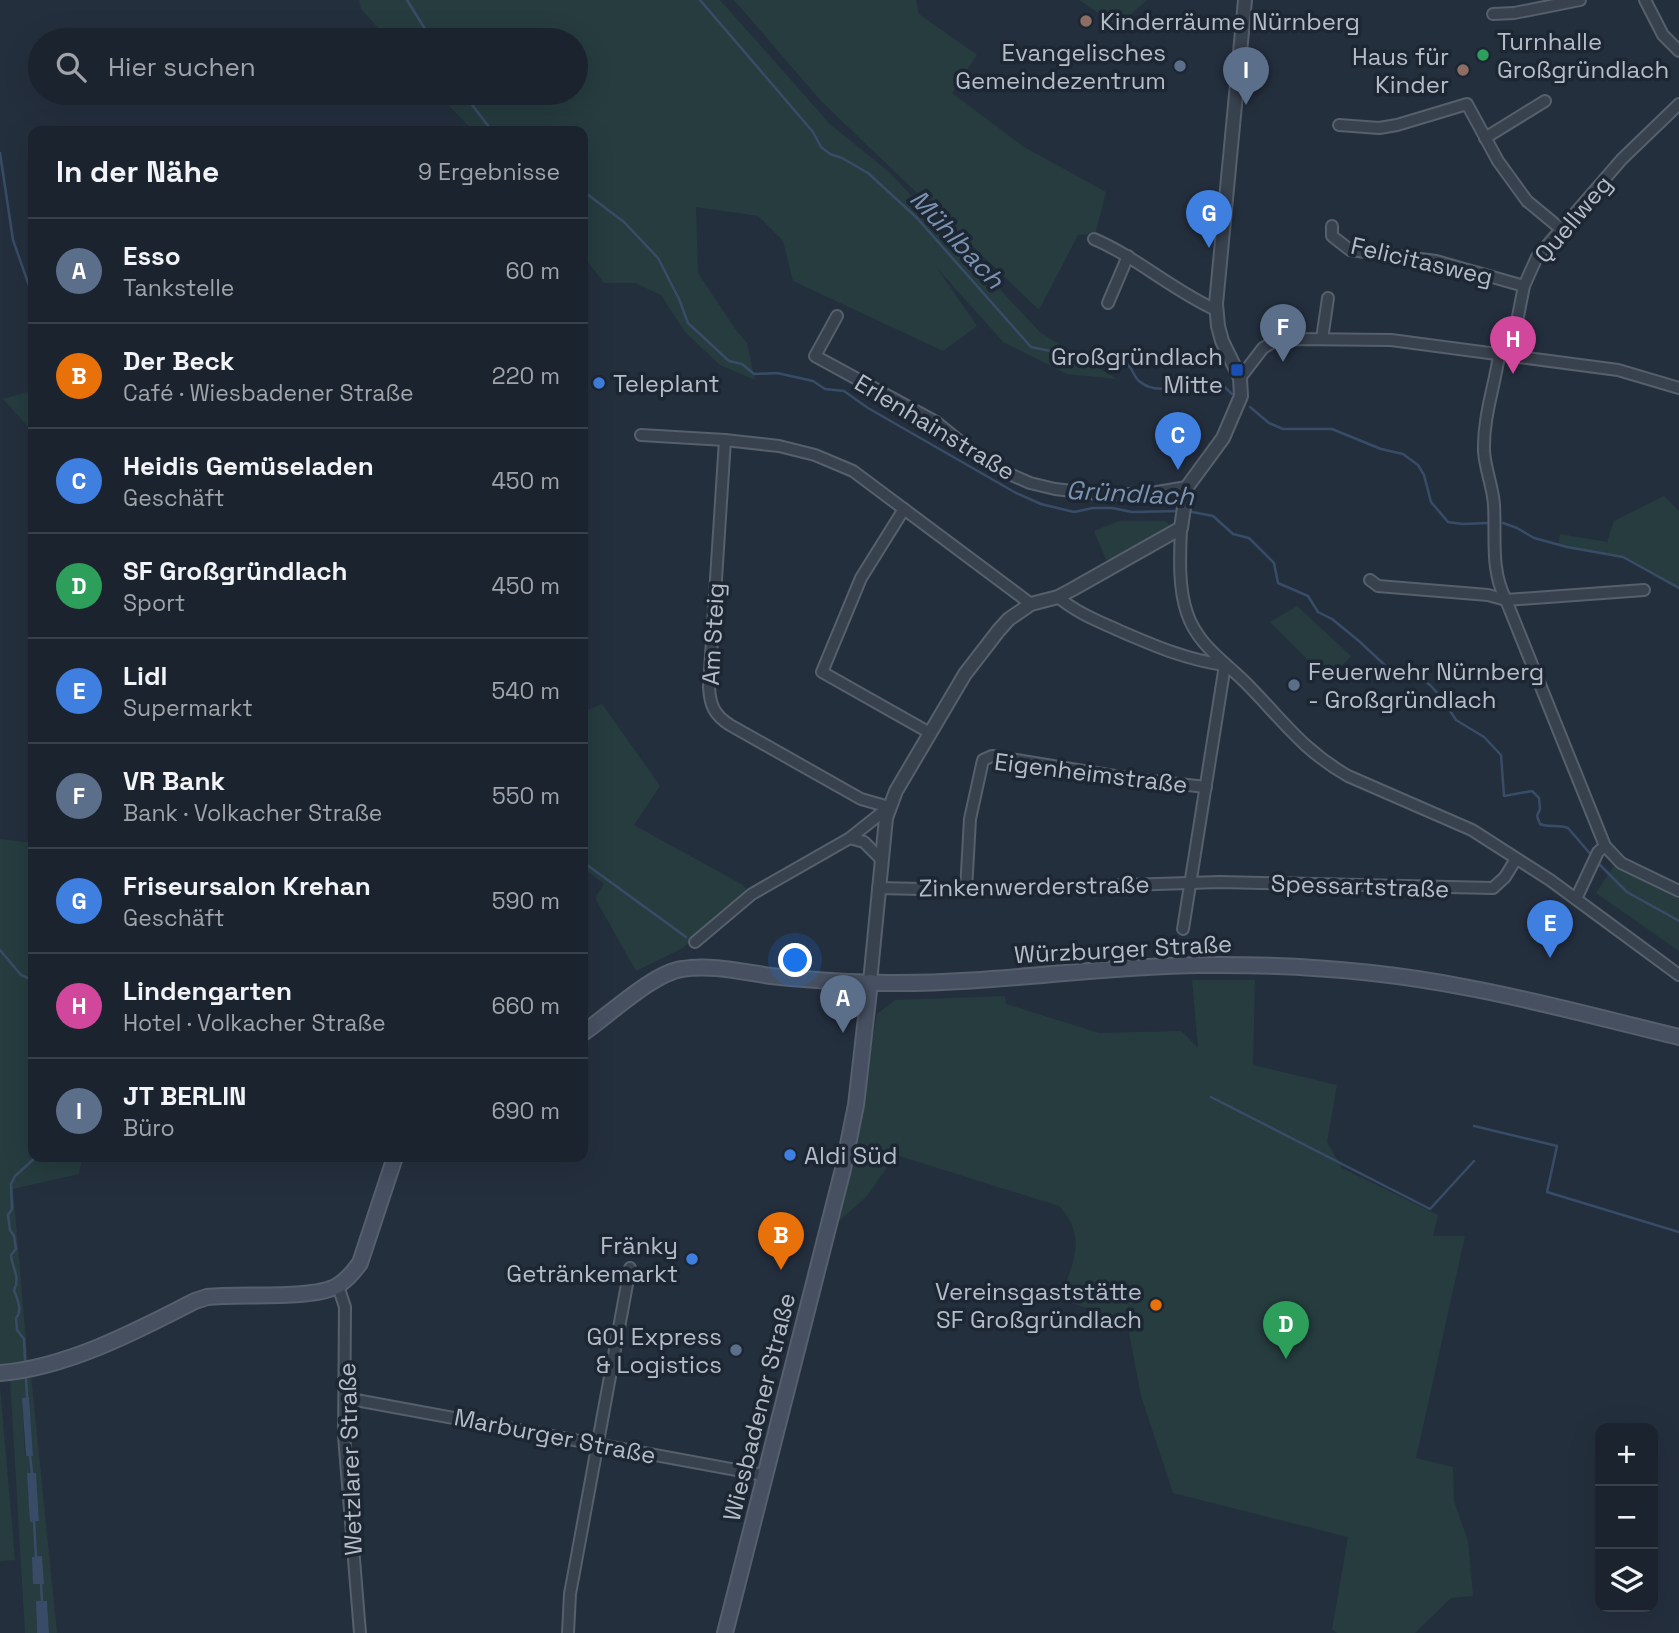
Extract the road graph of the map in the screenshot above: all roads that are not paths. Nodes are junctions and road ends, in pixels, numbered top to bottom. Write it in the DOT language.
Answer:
graph roads {
  1 [pos="1245,0"];
  2 [pos="1580,0"];
  3 [pos="1645,0"];
  4 [pos="1493,14"];
  5 [pos="1679,51"];
  6 [pos="1545,101"];
  7 [pos="1679,104"];
  8 [pos="1339,125"];
  9 [pos="1485,138"];
  10 [pos="1332,226"];
  11 [pos="1561,229"];
  12 [pos="1094,239"];
  13 [pos="1128,256"];
  14 [pos="1524,286"];
  15 [pos="1328,298"];
  16 [pos="1108,303"];
  17 [pos="1216,310"];
  18 [pos="837,316"];
  19 [pos="1322,339"];
  20 [pos="1505,356"];
  21 [pos="1240,378"];
  22 [pos="1679,388"];
  23 [pos="640,435"];
  24 [pos="725,440"];
  25 [pos="1186,491"];
  26 [pos="904,509"];
  27 [pos="1181,525"];
  28 [pos="1370,580"];
  29 [pos="1644,590"];
  30 [pos="1058,597"];
  31 [pos="1506,600"];
  32 [pos="1031,604"];
  33 [pos="1211,651"];
  34 [pos="1204,662"];
  35 [pos="1225,665"];
  36 [pos="930,733"];
  37 [pos="1206,788"];
  38 [pos="887,813"];
  39 [pos="850,838"];
  40 [pos="1602,849"];
  41 [pos="881,859"];
  42 [pos="1516,859"];
  43 [pos="1189,883"];
  44 [pos="878,888"];
  45 [pos="966,890"];
  46 [pos="1679,890"];
  47 [pos="1576,899"];
  48 [pos="1182,929"];
  49 [pos="695,942"];
  50 [pos="1679,975"];
  51 [pos="870,982"];
  52 [pos="588,1029"];
  53 [pos="1679,1037"];
  54 [pos="393,1162"];
  55 [pos="629,1268"];
  56 [pos="338,1286"];
  57 [pos="0,1373"];
  58 [pos="345,1398"];
  59 [pos="597,1444"];
  60 [pos="764,1475"];
  61 [pos="360,1633"];
  62 [pos="568,1633"];
  63 [pos="725,1633"];
  1 -- 17 [label="street"];
  2 -- 4 [label="street"];
  3 -- 5 [label="street"];
  6 -- 9 [label="street"];
  7 -- 11 [label="street, Quellweg"];
  8 -- 9 [label="street"];
  9 -- 11 [label="street"];
  10 -- 14 [label="street, Felicitasweg"];
  11 -- 14 [label="street, Quellweg"];
  12 -- 13 [label="street"];
  13 -- 16 [label="street"];
  13 -- 17 [label="street"];
  14 -- 20 [label="street, Quellweg"];
  15 -- 19 [label="street"];
  17 -- 21 [label="street"];
  18 -- 25 [label="street, Erlenhainstraße"];
  19 -- 20 [label="street"];
  19 -- 21 [label="street"];
  20 -- 22 [label="street"];
  20 -- 31 [label="street, Quellweg"];
  21 -- 25 [label="street"];
  23 -- 24 [label="street"];
  24 -- 26 [label="street"];
  24 -- 38 [label="street, Am Steig"];
  25 -- 27 [label="street"];
  26 -- 32 [label="street"];
  26 -- 36 [label="street"];
  27 -- 30 [label="street"];
  27 -- 33 [label="street"];
  28 -- 31 [label="street"];
  29 -- 31 [label="street"];
  30 -- 32 [label="street"];
  30 -- 34 [label="street"];
  31 -- 40 [label="street, Quellweg"];
  32 -- 36 [label="street"];
  33 -- 34 [label="street"];
  33 -- 35 [label="street"];
  34 -- 35 [label="street"];
  35 -- 37 [label="street"];
  35 -- 42 [label="street"];
  36 -- 38 [label="street"];
  37 -- 43 [label="street"];
  37 -- 45 [label="street, Eigenheimstraße"];
  38 -- 39 [label="street"];
  38 -- 41 [label="street, Wiesbadener Straße"];
  39 -- 41 [label="street"];
  39 -- 49 [label="street"];
  40 -- 46 [label="street"];
  40 -- 47 [label="street"];
  41 -- 44 [label="street, Wiesbadener Straße"];
  42 -- 43 [label="street, Spessartstraße"];
  42 -- 47 [label="street"];
  43 -- 45 [label="street, Zinkenwerderstraße"];
  43 -- 48 [label="street"];
  44 -- 45 [label="street, Zinkenwerderstraße"];
  44 -- 51 [label="street, Wiesbadener Straße"];
  47 -- 50 [label="street"];
  51 -- 52 [label="main road, Würzburger Straße"];
  51 -- 53 [label="main road, Würzburger Straße"];
  51 -- 60 [label="main road, Wiesbadener Straße"];
  54 -- 56 [label="main road"];
  55 -- 59 [label="street"];
  56 -- 57 [label="main road"];
  56 -- 58 [label="street, Wetzlarer Straße"];
  58 -- 59 [label="street, Marburger Straße"];
  58 -- 61 [label="street, Wetzlarer Straße"];
  59 -- 60 [label="street, Marburger Straße"];
  59 -- 62 [label="street"];
  60 -- 63 [label="main road, Wiesbadener Straße"];
}
